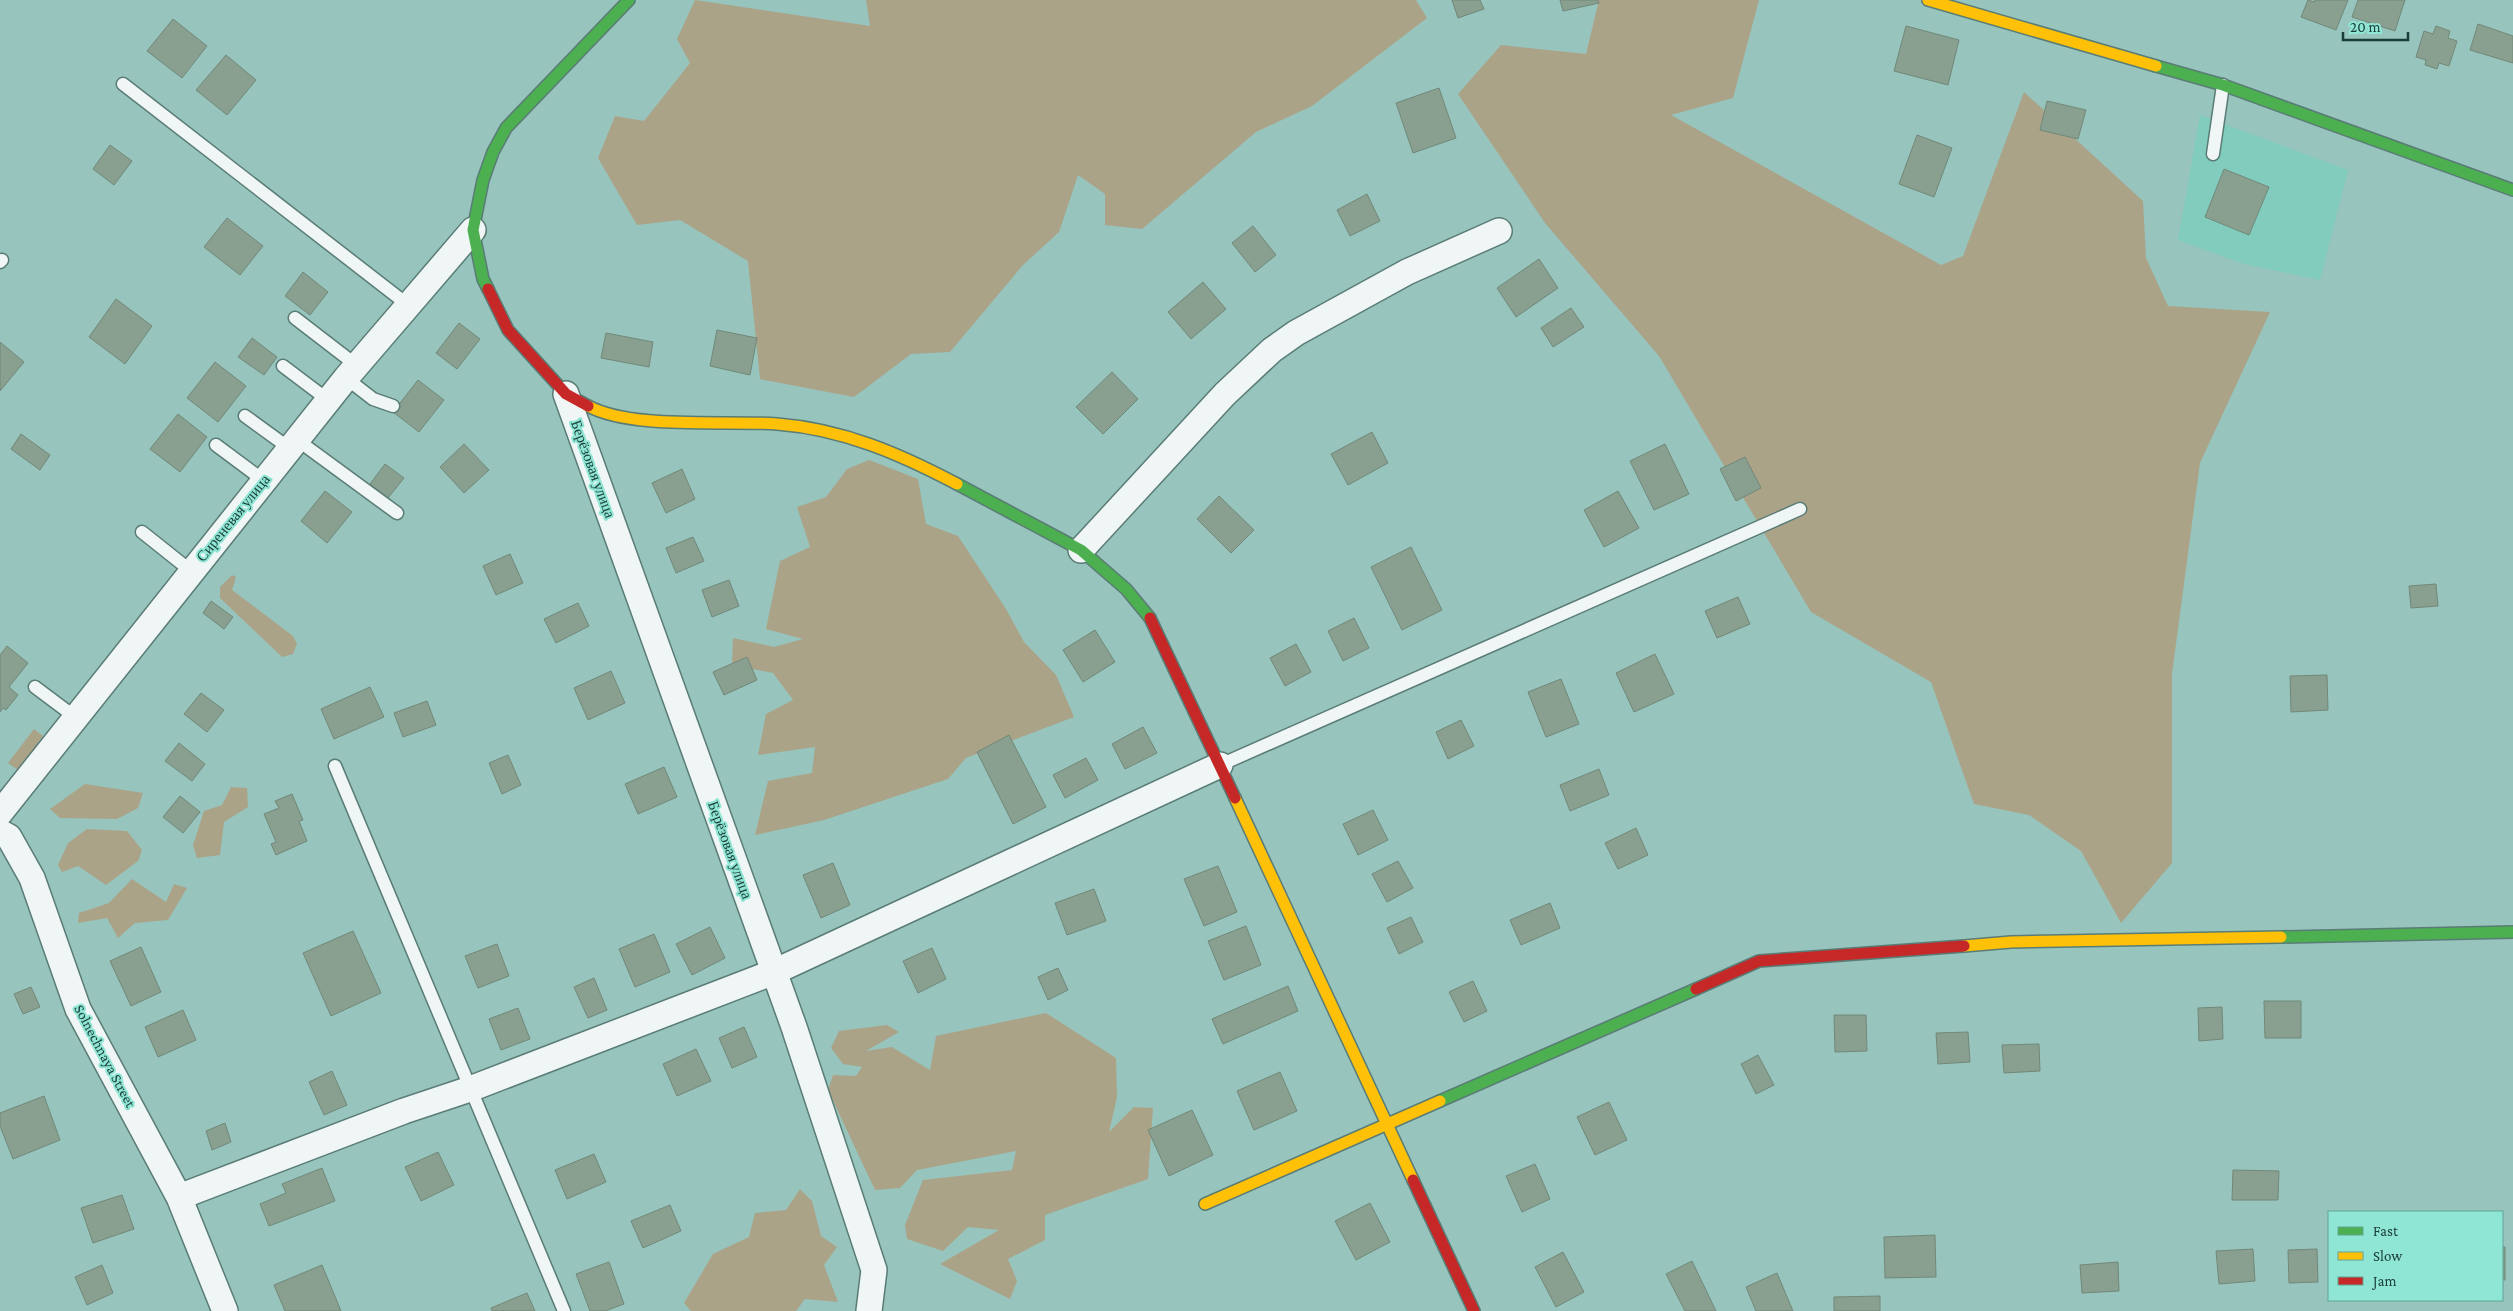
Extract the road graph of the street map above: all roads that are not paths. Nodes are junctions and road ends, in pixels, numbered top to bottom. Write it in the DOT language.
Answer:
graph roads {
  1 [pos="629,0"];
  2 [pos="1928,0"];
  3 [pos="123,84"];
  4 [pos="2223,85"];
  5 [pos="2213,154"];
  6 [pos="2513,190"];
  7 [pos="473,230"];
  8 [pos="1499,231"];
  9 [pos="408,305"];
  10 [pos="295,318"];
  11 [pos="283,366"];
  12 [pos="351,371"];
  13 [pos="566,394"];
  14 [pos="328,400"];
  15 [pos="394,406"];
  16 [pos="245,416"];
  17 [pos="293,443"];
  18 [pos="216,445"];
  19 [pos="263,480"];
  20 [pos="1800,509"];
  21 [pos="397,513"];
  22 [pos="142,532"];
  23 [pos="1081,550"];
  24 [pos="191,571"];
  25 [pos="35,687"];
  26 [pos="75,717"];
  27 [pos="1220,765"];
  28 [pos="335,766"];
  29 [pos="0,813"];
  30 [pos="0,832"];
  31 [pos="2513,932"];
  32 [pos="774,972"];
  33 [pos="470,1089"];
  34 [pos="1386,1124"];
  35 [pos="179,1197"];
  36 [pos="1205,1204"];
  37 [pos="225,1311"];
  38 [pos="564,1311"];
  39 [pos="869,1311"];
  40 [pos="1474,1311"];
  1 -- 7 [label="street"];
  2 -- 4 [label="street"];
  3 -- 9 [label="lane"];
  4 -- 5 [label="lane"];
  4 -- 6 [label="street"];
  7 -- 9 [label="street, Сиреневая улица"];
  7 -- 13 [label="street"];
  8 -- 23 [label="street"];
  9 -- 12 [label="street, Сиреневая улица"];
  10 -- 12 [label="lane"];
  11 -- 14 [label="lane"];
  12 -- 14 [label="street, Сиреневая улица"];
  12 -- 15 [label="lane"];
  13 -- 23 [label="street"];
  13 -- 32 [label="street, Берёзовая улица"];
  14 -- 17 [label="street, Сиреневая улица"];
  16 -- 17 [label="lane"];
  17 -- 19 [label="street, Сиреневая улица"];
  17 -- 21 [label="lane"];
  18 -- 19 [label="lane"];
  19 -- 24 [label="street, Сиреневая улица"];
  20 -- 27 [label="lane"];
  22 -- 24 [label="lane"];
  23 -- 27 [label="street"];
  24 -- 26 [label="street, Сиреневая улица"];
  25 -- 26 [label="lane"];
  26 -- 29 [label="street, Сиреневая улица"];
  27 -- 32 [label="street"];
  27 -- 34 [label="street"];
  28 -- 33 [label="lane"];
  30 -- 35 [label="street, Solnechnaya Street"];
  31 -- 34 [label="street"];
  32 -- 33 [label="street"];
  32 -- 39 [label="street, Берёзовая улица"];
  33 -- 35 [label="street"];
  33 -- 38 [label="lane"];
  34 -- 36 [label="street"];
  34 -- 40 [label="street"];
  35 -- 37 [label="street, Solnechnaya Street"];
}
